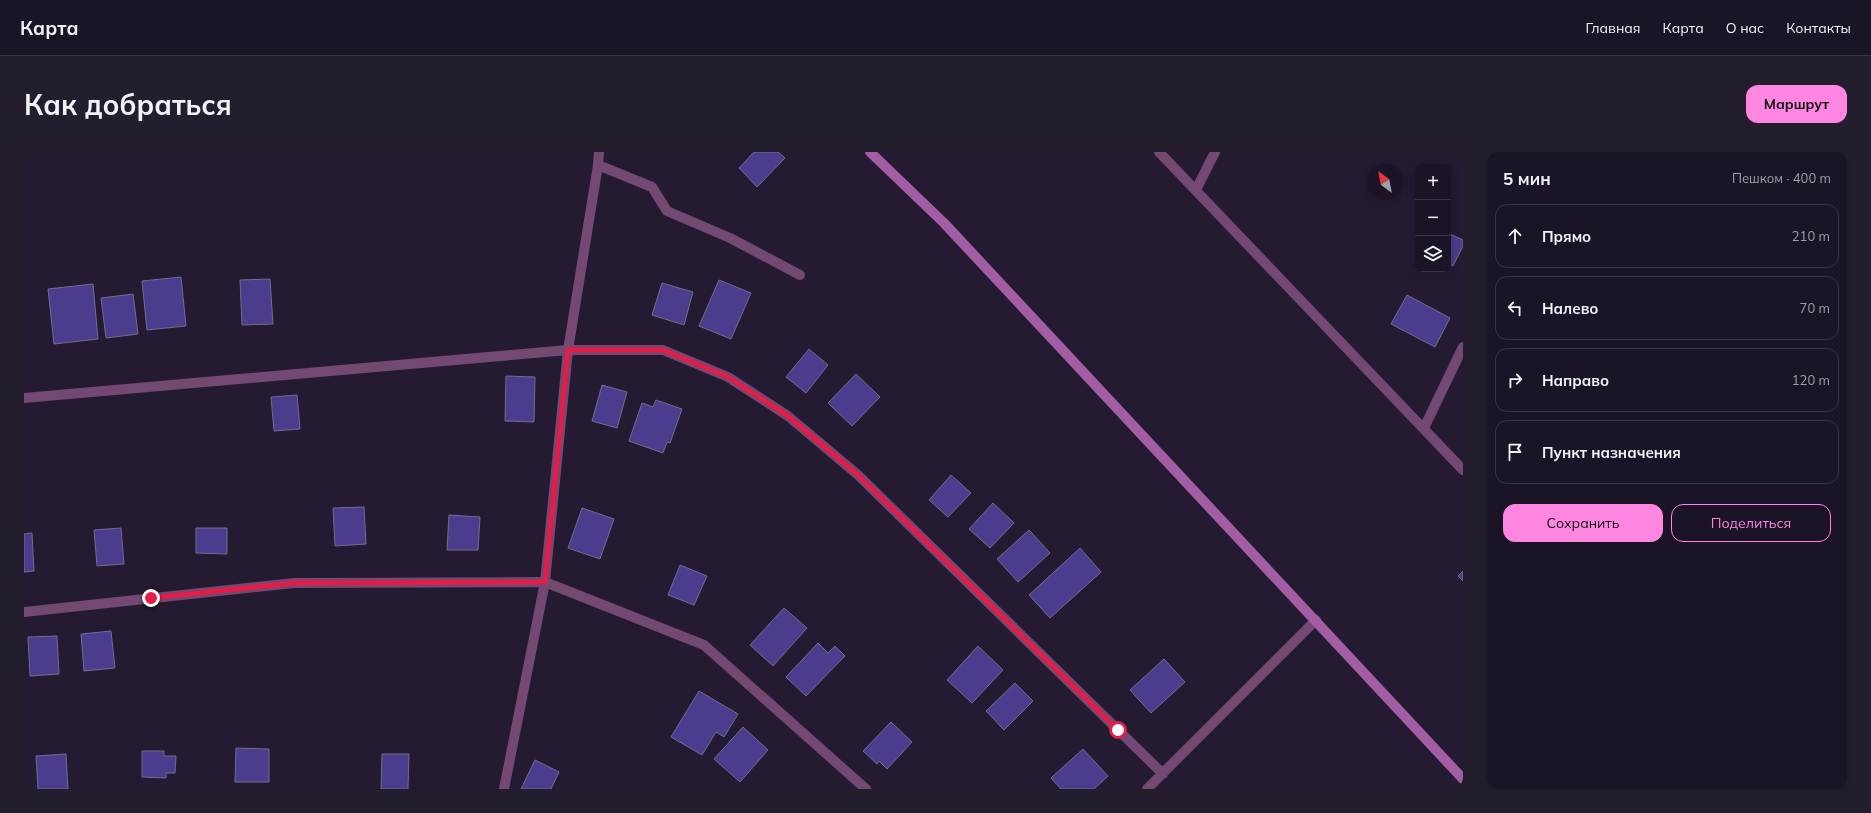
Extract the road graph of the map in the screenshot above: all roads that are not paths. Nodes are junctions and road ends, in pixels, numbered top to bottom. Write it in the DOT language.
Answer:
graph roads {
  1 [pos="599,152"];
  2 [pos="870,152"];
  3 [pos="1159,152"];
  4 [pos="1214,152"];
  5 [pos="598,165"];
  6 [pos="1196,190"];
  7 [pos="800,275"];
  8 [pos="1463,347"];
  9 [pos="568,350"];
  10 [pos="24,398"];
  11 [pos="1424,428"];
  12 [pos="1463,470"];
  13 [pos="545,582"];
  14 [pos="24,612"];
  15 [pos="1316,620"];
  16 [pos="1163,774"];
  17 [pos="1463,779"];
  18 [pos="504,789"];
  19 [pos="866,789"];
  20 [pos="1147,789"];
  1 -- 5 [label="street"];
  2 -- 15 [label="main road"];
  3 -- 6 [label="street"];
  4 -- 6 [label="street"];
  5 -- 7 [label="street"];
  5 -- 9 [label="street"];
  6 -- 11 [label="street"];
  8 -- 11 [label="street"];
  9 -- 10 [label="street"];
  9 -- 13 [label="street"];
  9 -- 16 [label="street"];
  11 -- 12 [label="street"];
  13 -- 14 [label="street"];
  13 -- 18 [label="street"];
  13 -- 19 [label="street"];
  15 -- 16 [label="street"];
  15 -- 17 [label="main road"];
  16 -- 20 [label="street"];
}
